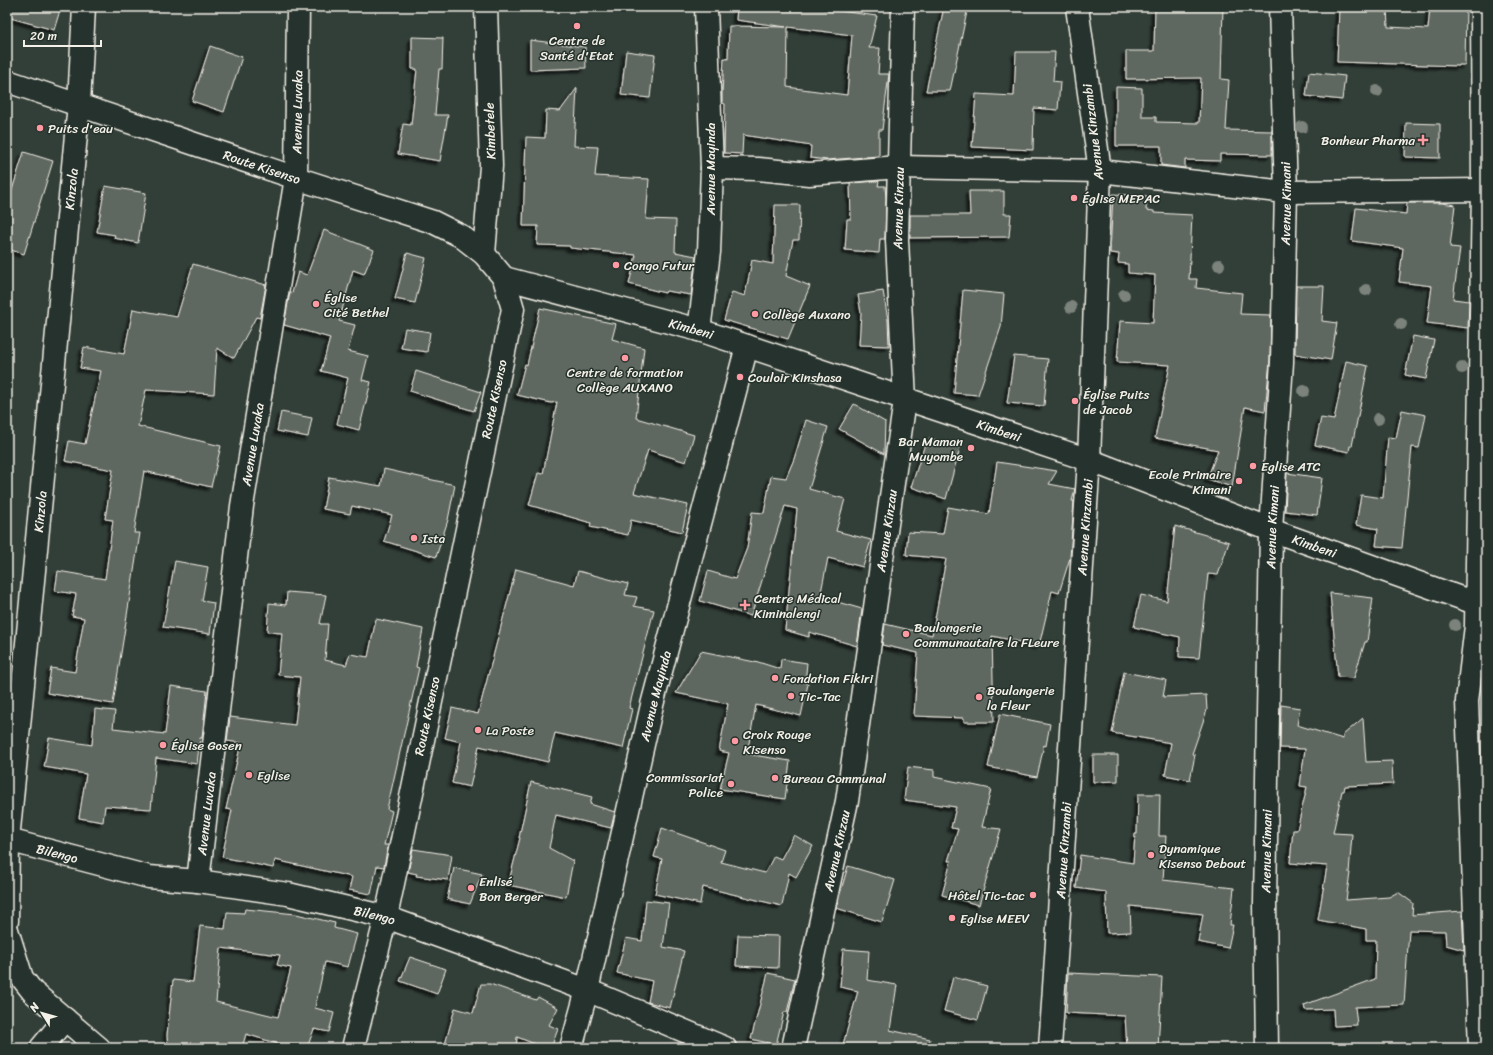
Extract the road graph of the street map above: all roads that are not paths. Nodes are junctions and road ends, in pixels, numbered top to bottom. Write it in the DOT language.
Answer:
graph roads {
  1 [pos="84,7"];
  2 [pos="298,7"];
  3 [pos="486,7"];
  4 [pos="706,7"];
  5 [pos="903,7"];
  6 [pos="1077,7"];
  7 [pos="1280,7"];
  8 [pos="1482,7"];
  9 [pos="7,81"];
  10 [pos="79,104"];
  11 [pos="899,167"];
  12 [pos="712,168"];
  13 [pos="1100,172"];
  14 [pos="296,178"];
  15 [pos="1484,190"];
  16 [pos="1286,192"];
  17 [pos="484,254"];
  18 [pos="504,278"];
  19 [pos="699,330"];
  20 [pos="747,346"];
  21 [pos="905,400"];
  22 [pos="1089,460"];
  23 [pos="1271,530"];
  24 [pos="1481,605"];
  25 [pos="8,840"];
  26 [pos="198,881"];
  27 [pos="386,917"];
  28 [pos="7,921"];
  29 [pos="7,930"];
  30 [pos="587,990"];
  31 [pos="66,1019"];
  32 [pos="41,1048"];
  33 [pos="99,1048"];
  34 [pos="353,1048"];
  35 [pos="571,1048"];
  36 [pos="725,1048"];
  37 [pos="793,1048"];
  38 [pos="1050,1048"];
  39 [pos="1267,1048"];
  40 [pos="1480,1048"];
  1 -- 10 [label="street, Kinzola"];
  2 -- 14 [label="street, Avenue Luvaka"];
  3 -- 17 [label="street, Kimbetele"];
  4 -- 12 [label="street, Avenue Mayinda"];
  5 -- 11 [label="street, Avenue Kinzau"];
  6 -- 13 [label="street, Avenue Kinzambi"];
  7 -- 16 [label="street, Avenue Kimani"];
  8 -- 15 [label="street"];
  9 -- 10 [label="street, Route Kisenso"];
  10 -- 14 [label="street, Route Kisenso"];
  10 -- 25 [label="street, Kinzola"];
  11 -- 12 [label="street"];
  11 -- 13 [label="street"];
  11 -- 21 [label="street, Avenue Kinzau"];
  12 -- 19 [label="street, Avenue Mayinda"];
  13 -- 16 [label="street"];
  13 -- 22 [label="street, Avenue Kinzambi"];
  14 -- 17 [label="street, Route Kisenso"];
  14 -- 26 [label="street, Avenue Luvaka"];
  15 -- 16 [label="street"];
  15 -- 24 [label="street"];
  16 -- 23 [label="street, Avenue Kimani"];
  17 -- 18 [label="street, Route Kisenso"];
  18 -- 19 [label="street, Kimbeni"];
  18 -- 27 [label="street, Route Kisenso"];
  19 -- 20 [label="street, Kimbeni"];
  20 -- 21 [label="street, Kimbeni"];
  20 -- 30 [label="street, Avenue Mayinda"];
  21 -- 22 [label="street, Kimbeni"];
  21 -- 37 [label="street, Avenue Kinzau"];
  22 -- 23 [label="street, Kimbeni"];
  22 -- 38 [label="street, Avenue Kinzambi"];
  23 -- 24 [label="street, Kimbeni"];
  23 -- 39 [label="street, Avenue Kimani"];
  24 -- 40 [label="street"];
  25 -- 26 [label="street, Bilengo"];
  25 -- 28 [label="street, Kinzola"];
  26 -- 27 [label="street, Bilengo"];
  27 -- 30 [label="street, Bilengo"];
  27 -- 34 [label="street, Route Kisenso"];
  29 -- 31 [label="street"];
  30 -- 35 [label="street, Avenue Mayinda"];
  30 -- 36 [label="street, Bilengo"];
  31 -- 32 [label="street"];
  31 -- 33 [label="street"];
}
